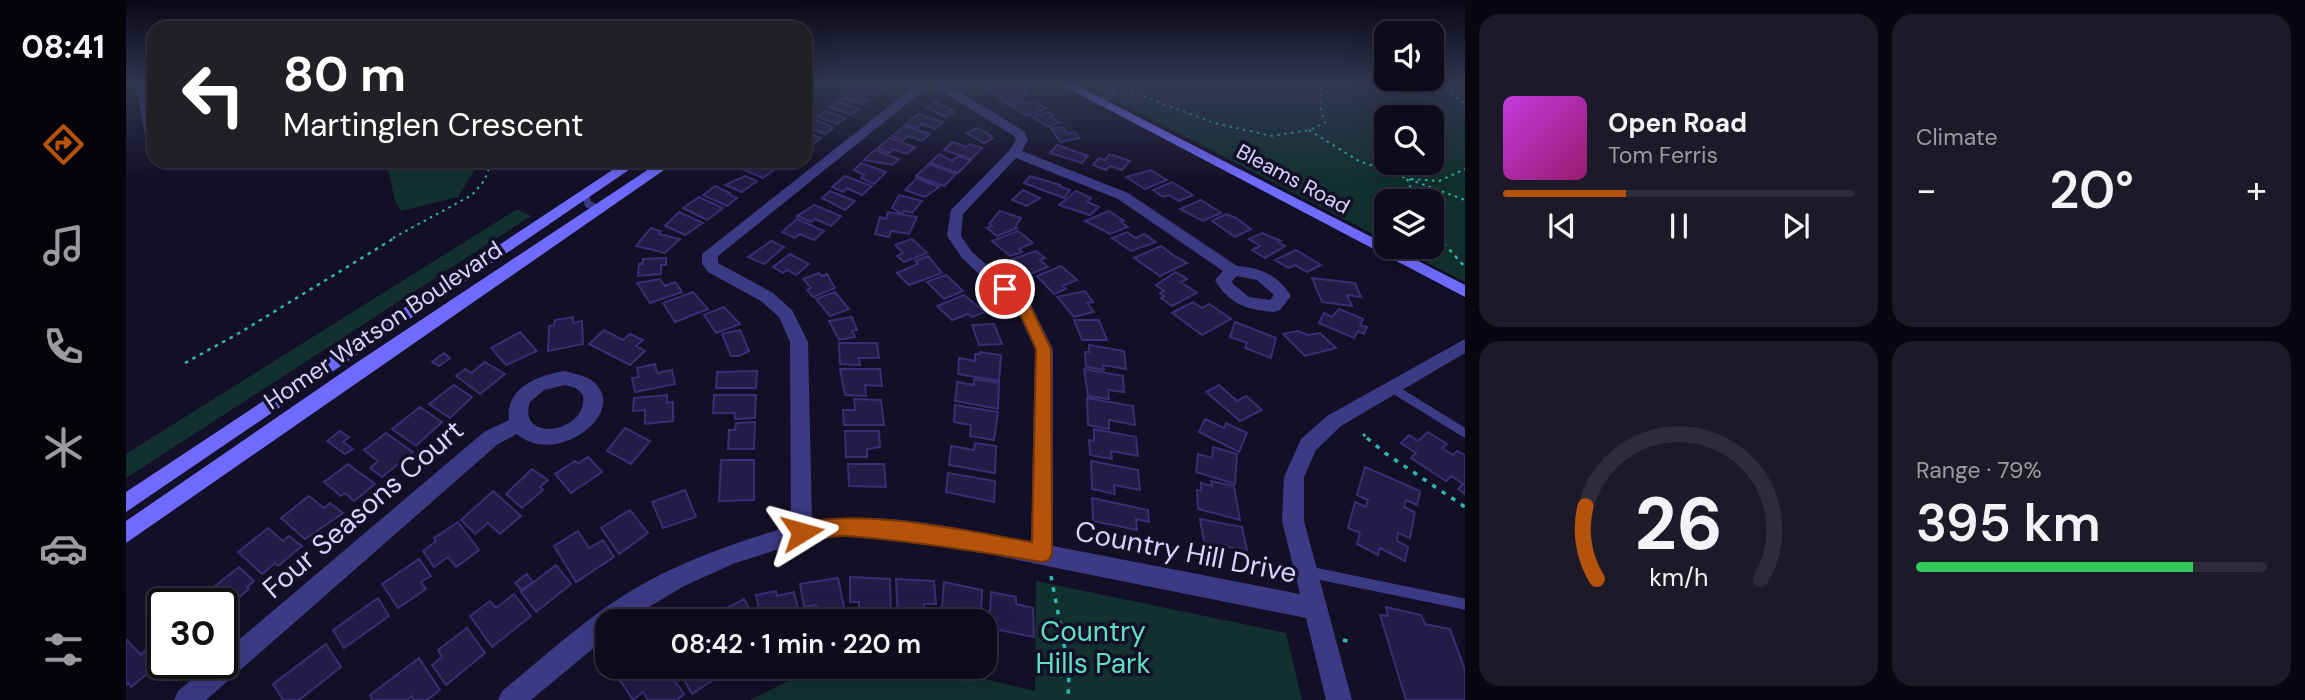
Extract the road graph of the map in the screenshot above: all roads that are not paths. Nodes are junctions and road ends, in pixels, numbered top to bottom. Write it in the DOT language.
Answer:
graph roads {
  1 [pos="884,116"];
  2 [pos="990,116"];
  3 [pos="1126,116"];
  4 [pos="1014,153"];
  5 [pos="624,168"];
  6 [pos="660,168"];
  7 [pos="585,194"];
  8 [pos="598,209"];
  9 [pos="1233,271"];
  10 [pos="1465,292"];
  11 [pos="1463,349"];
  12 [pos="1392,388"];
  13 [pos="519,424"];
  14 [pos="1465,433"];
  15 [pos="126,503"];
  16 [pos="802,532"];
  17 [pos="126,533"];
  18 [pos="1042,553"];
  19 [pos="1305,571"];
  20 [pos="1465,604"];
  21 [pos="1313,608"];
  22 [pos="623,609"];
  23 [pos="595,632"];
  24 [pos="187,700"];
  25 [pos="511,700"];
  26 [pos="1339,700"];
  1 -- 16 [label="street"];
  2 -- 4 [label="street"];
  3 -- 10 [label="main road, Bleams Road"];
  4 -- 9 [label="street"];
  4 -- 18 [label="street"];
  5 -- 7 [label="main road, Homer Watson Boulevard"];
  6 -- 8 [label="main road, Homer Watson Boulevard"];
  7 -- 8 [label="lane"];
  7 -- 15 [label="main road, Homer Watson Boulevard"];
  8 -- 17 [label="main road, Homer Watson Boulevard"];
  11 -- 12 [label="street"];
  12 -- 14 [label="lane"];
  12 -- 19 [label="street"];
  13 -- 24 [label="street, Four Seasons Court"];
  16 -- 18 [label="street, Country Hill Drive"];
  16 -- 22 [label="street, Country Hill Drive"];
  18 -- 21 [label="street, Country Hill Drive"];
  19 -- 20 [label="lane"];
  19 -- 21 [label="street"];
  21 -- 26 [label="street"];
  23 -- 25 [label="street, Country Hill Drive"];
}
